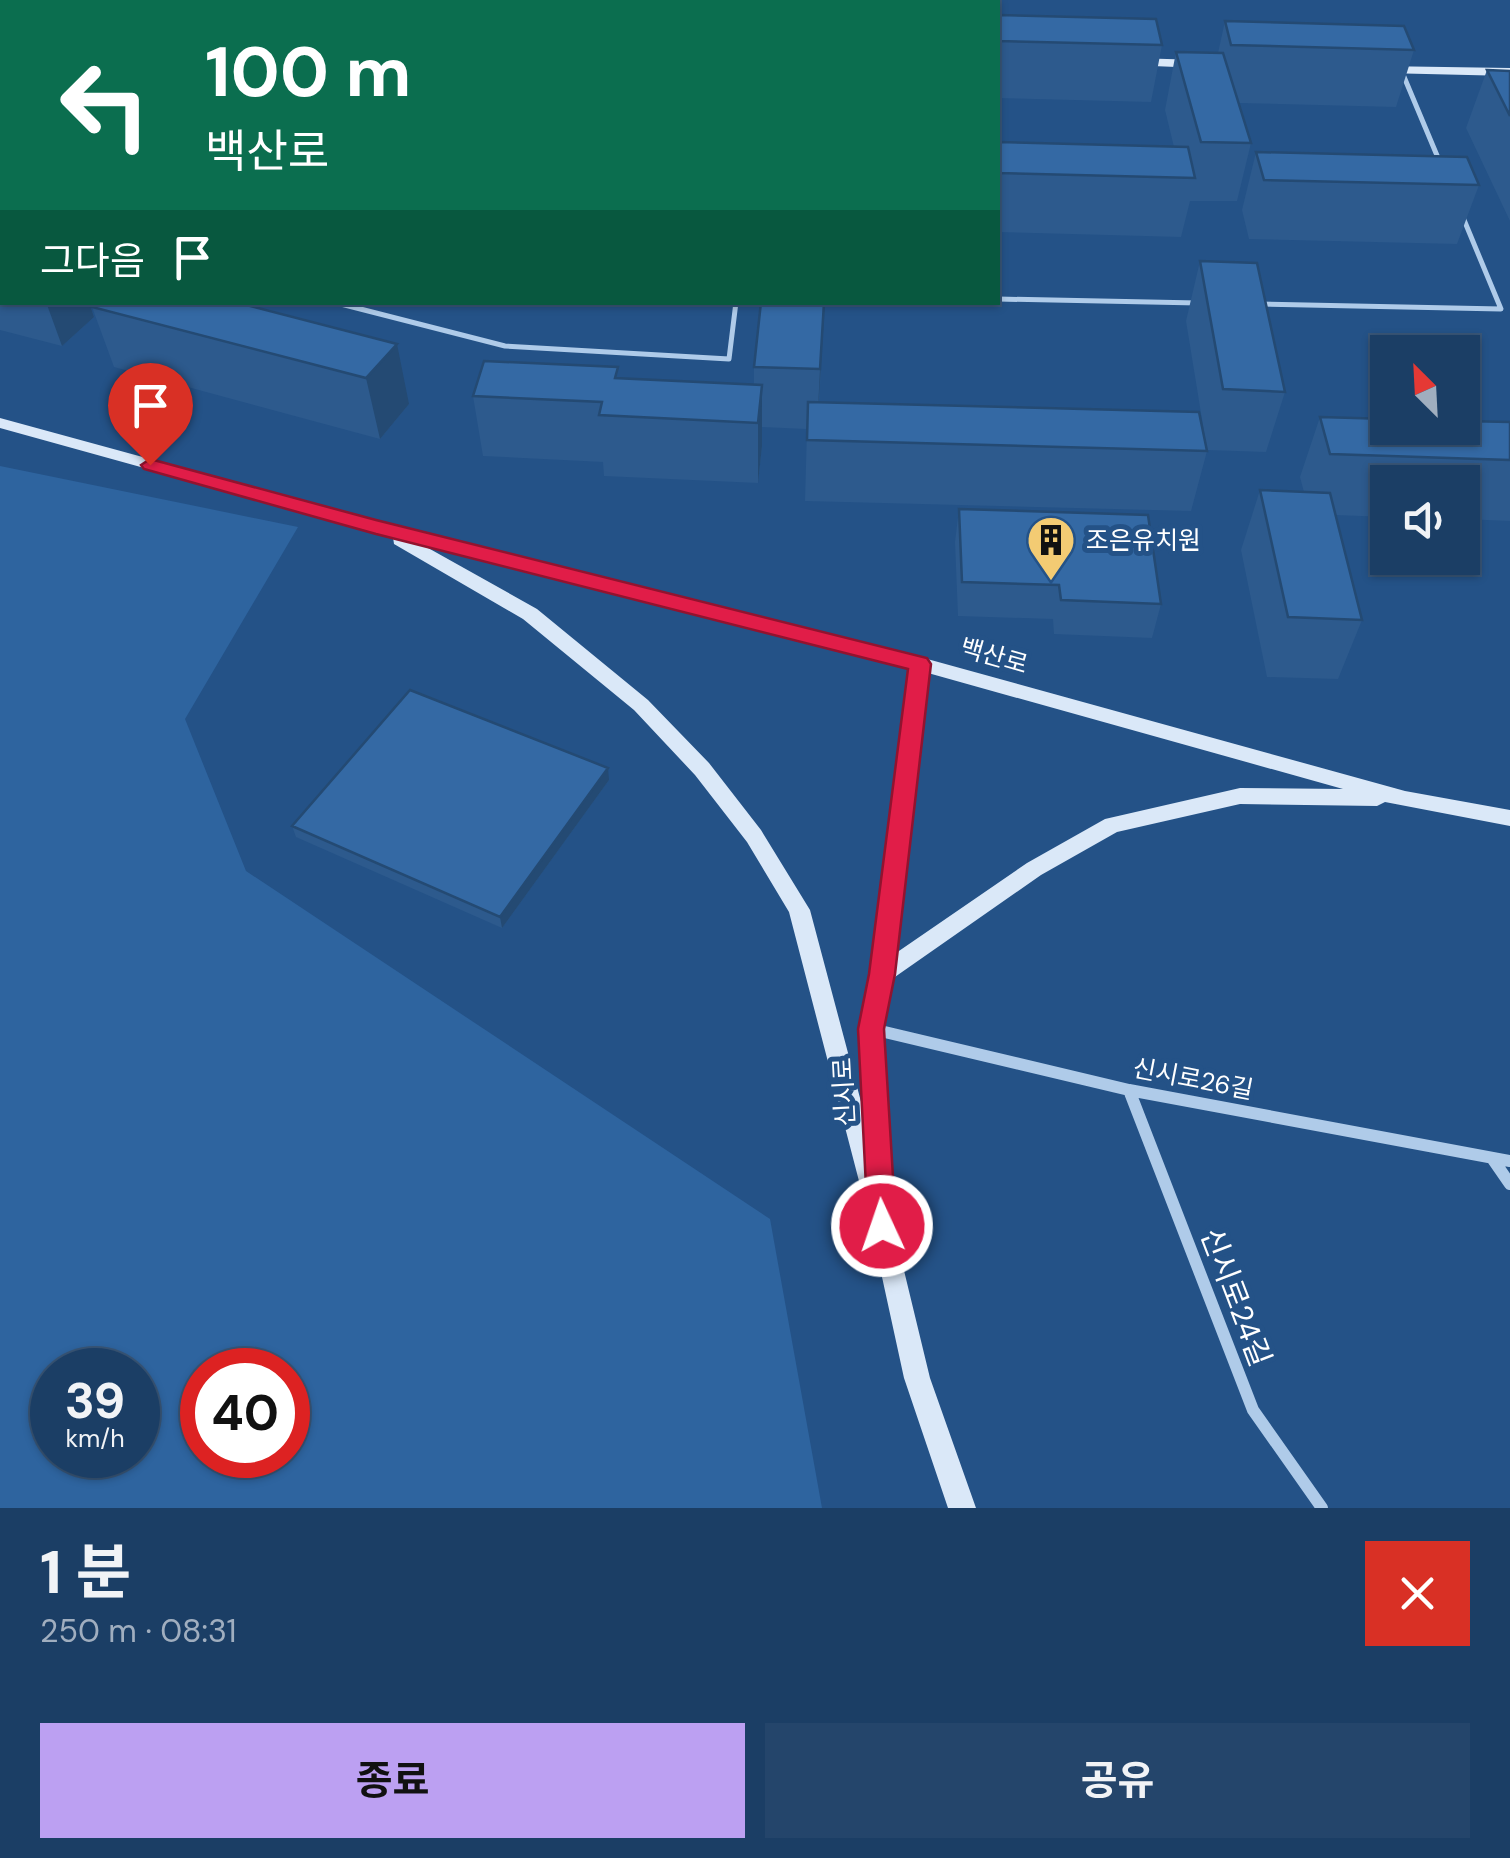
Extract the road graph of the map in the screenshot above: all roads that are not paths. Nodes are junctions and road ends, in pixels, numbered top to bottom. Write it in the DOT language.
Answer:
graph roads {
  1 [pos="1112,62"];
  2 [pos="1208,64"];
  3 [pos="1362,68"];
  4 [pos="1400,69"];
  5 [pos="1510,72"];
  6 [pos="1444,172"];
  7 [pos="1458,206"];
  8 [pos="1000,299"];
  9 [pos="1210,303"];
  10 [pos="1249,304"];
  11 [pos="345,305"];
  12 [pos="736,305"];
  13 [pos="0,424"];
  14 [pos="376,527"];
  15 [pos="920,664"];
  16 [pos="1404,798"];
  17 [pos="1510,818"];
  18 [pos="882,974"];
  19 [pos="871,1029"];
  20 [pos="1129,1090"];
  21 [pos="1491,1157"];
  22 [pos="1510,1162"];
  23 [pos="1510,1184"];
  24 [pos="882,1226"];
  25 [pos="962,1508"];
  26 [pos="1322,1508"];
  1 -- 2 [label="street"];
  3 -- 4 [label="street"];
  4 -- 5 [label="street"];
  4 -- 6 [label="lane"];
  7 -- 10 [label="lane"];
  8 -- 9 [label="lane"];
  11 -- 12 [label="lane"];
  13 -- 14 [label="street, 백산로"];
  14 -- 15 [label="street, 백산로"];
  14 -- 24 [label="street"];
  15 -- 16 [label="street, 백산로"];
  15 -- 18 [label="street, 신시로"];
  16 -- 17 [label="street, 백산로"];
  16 -- 18 [label="street"];
  18 -- 19 [label="street, 신시로"];
  19 -- 20 [label="street, 신시로26길"];
  19 -- 24 [label="street, 신시로"];
  20 -- 21 [label="street, 신시로26길"];
  20 -- 26 [label="street, 신시로24길"];
  21 -- 22 [label="street, 신시로26길"];
  21 -- 23 [label="street"];
  24 -- 25 [label="street, 신시로"];
}
